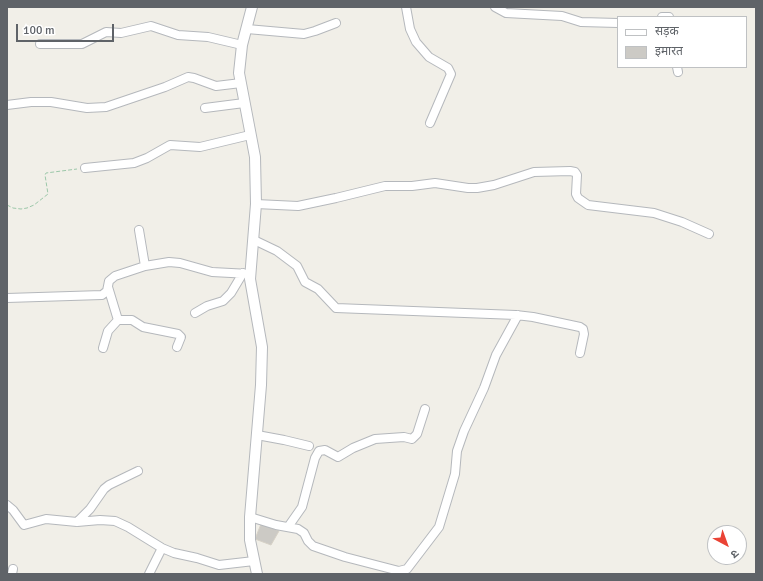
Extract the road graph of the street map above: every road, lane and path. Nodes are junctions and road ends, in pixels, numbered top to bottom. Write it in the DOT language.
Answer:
graph roads {
  1 [pos="252,7"];
  2 [pos="406,7"];
  3 [pos="495,7"];
  4 [pos="617,22"];
  5 [pos="336,23"];
  6 [pos="247,28"];
  7 [pos="40,44"];
  8 [pos="242,45"];
  9 [pos="241,83"];
  10 [pos="244,103"];
  11 [pos="7,104"];
  12 [pos="205,108"];
  13 [pos="430,123"];
  14 [pos="250,134"];
  15 [pos="85,168"];
  16 [pos="256,204"];
  17 [pos="7,205"];
  18 [pos="139,230"];
  19 [pos="709,234"];
  20 [pos="254,240"];
  21 [pos="145,266"];
  22 [pos="247,274"];
  23 [pos="108,287"];
  24 [pos="7,298"];
  25 [pos="195,313"];
  26 [pos="518,315"];
  27 [pos="118,320"];
  28 [pos="177,347"];
  29 [pos="103,348"];
  30 [pos="580,353"];
  31 [pos="425,409"];
  32 [pos="257,435"];
  33 [pos="309,446"];
  34 [pos="138,471"];
  35 [pos="7,505"];
  36 [pos="250,517"];
  37 [pos="77,522"];
  38 [pos="288,527"];
  39 [pos="162,548"];
  40 [pos="254,561"];
  41 [pos="149,574"];
  42 [pos="257,574"];
  1 -- 6 [label="street"];
  2 -- 13 [label="street"];
  3 -- 4 [label="street"];
  5 -- 6 [label="street"];
  6 -- 8 [label="street"];
  7 -- 8 [label="street"];
  8 -- 9 [label="street"];
  9 -- 10 [label="street"];
  9 -- 11 [label="street"];
  10 -- 12 [label="street"];
  10 -- 14 [label="street"];
  14 -- 15 [label="street"];
  14 -- 16 [label="street"];
  15 -- 17 [label="path"];
  16 -- 19 [label="street"];
  16 -- 20 [label="street"];
  18 -- 21 [label="street"];
  20 -- 22 [label="street"];
  20 -- 26 [label="street"];
  21 -- 22 [label="street"];
  21 -- 23 [label="street"];
  22 -- 25 [label="street"];
  22 -- 32 [label="street"];
  23 -- 24 [label="street"];
  23 -- 27 [label="street"];
  26 -- 30 [label="street"];
  26 -- 38 [label="street"];
  27 -- 28 [label="street"];
  27 -- 29 [label="street"];
  31 -- 38 [label="street"];
  32 -- 33 [label="street"];
  32 -- 36 [label="street"];
  34 -- 37 [label="street"];
  35 -- 37 [label="street"];
  36 -- 38 [label="street"];
  36 -- 40 [label="street"];
  37 -- 39 [label="street"];
  39 -- 40 [label="street"];
  39 -- 41 [label="street"];
  40 -- 42 [label="street"];
}
